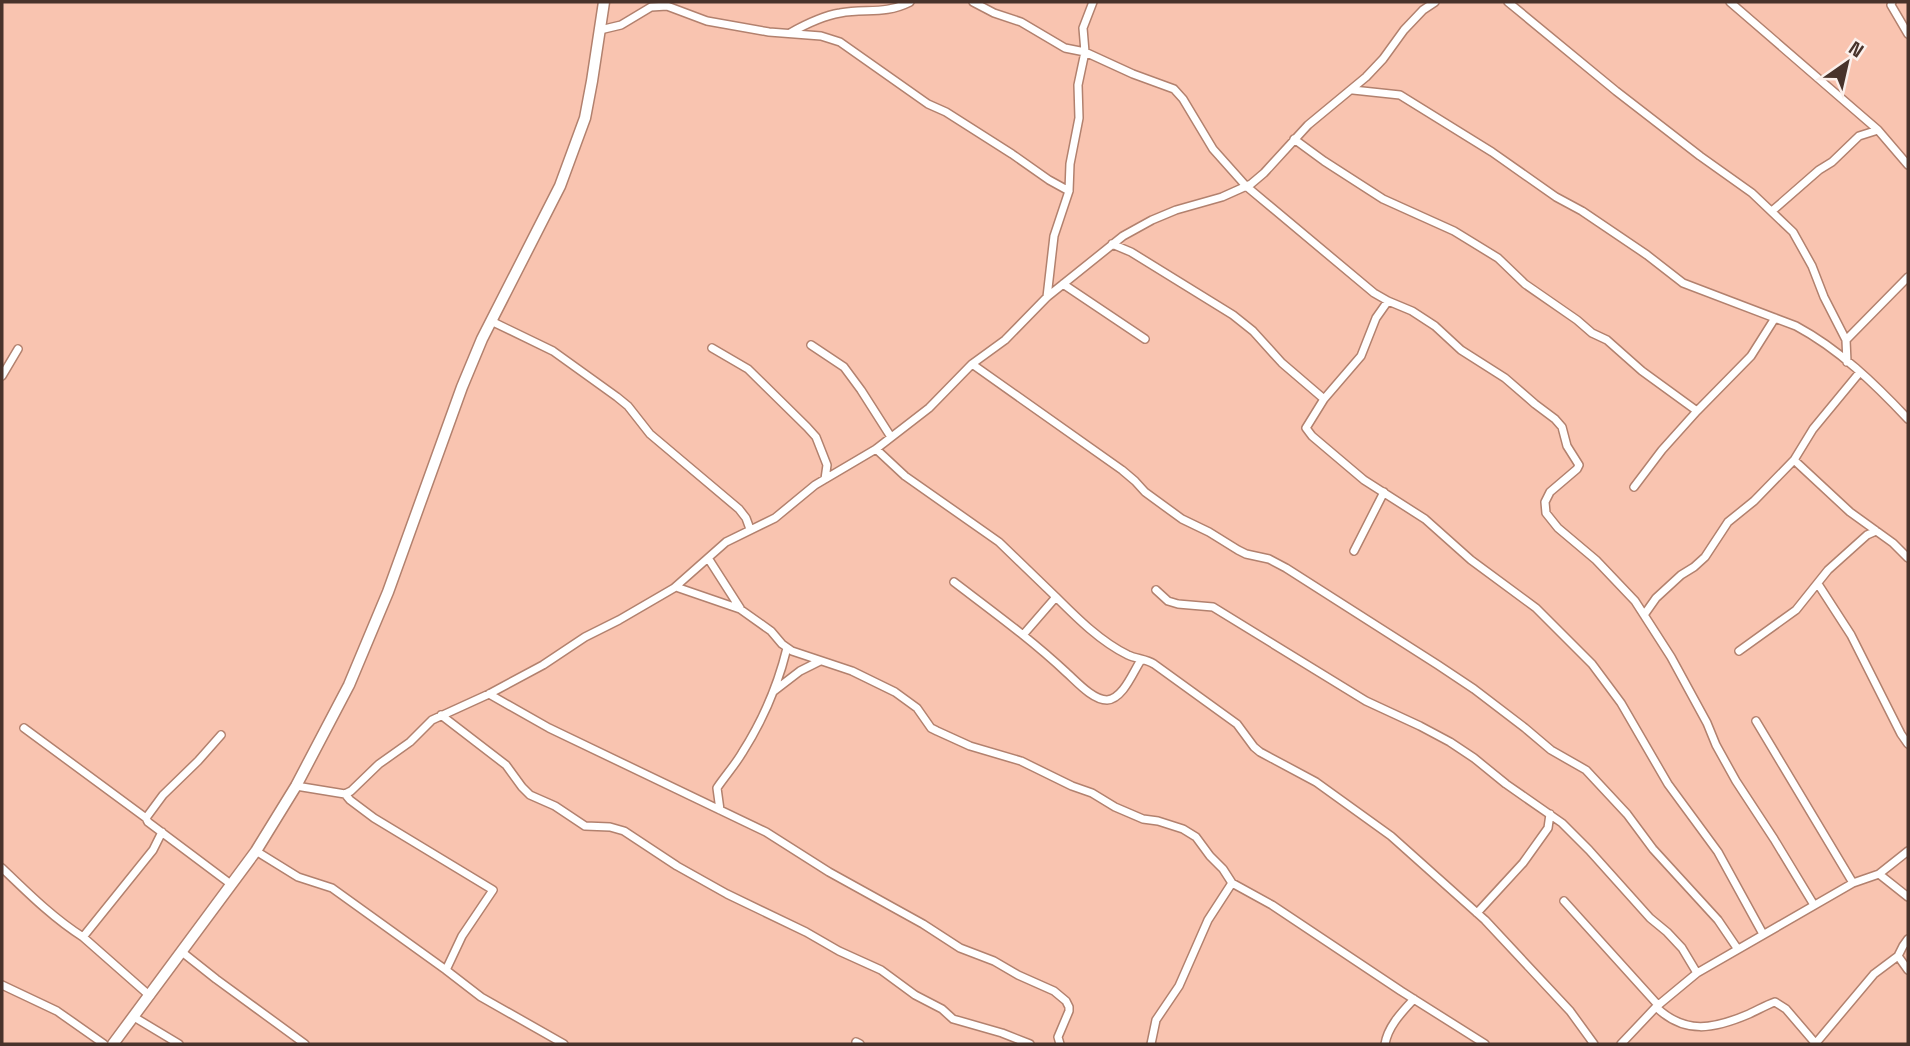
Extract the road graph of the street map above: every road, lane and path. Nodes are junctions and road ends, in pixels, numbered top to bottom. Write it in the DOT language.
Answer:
graph roads {
  1 [pos="604,2"];
  2 [pos="910,2"];
  3 [pos="973,2"];
  4 [pos="992,2"];
  5 [pos="1093,2"];
  6 [pos="1435,2"];
  7 [pos="1508,2"];
  8 [pos="1730,2"];
  9 [pos="1892,2"];
  10 [pos="988,10"];
  11 [pos="600,30"];
  12 [pos="789,33"];
  13 [pos="1908,34"];
  14 [pos="1085,52"];
  15 [pos="1353,90"];
  16 [pos="1878,130"];
  17 [pos="1294,139"];
  18 [pos="1908,165"];
  19 [pos="1246,186"];
  20 [pos="1069,191"];
  21 [pos="1772,211"];
  22 [pos="1112,244"];
  23 [pos="1908,277"];
  24 [pos="1063,284"];
  25 [pos="1047,298"];
  26 [pos="1388,301"];
  27 [pos="1775,318"];
  28 [pos="491,321"];
  29 [pos="1145,340"];
  30 [pos="1846,340"];
  31 [pos="811,345"];
  32 [pos="712,348"];
  33 [pos="18,349"];
  34 [pos="1847,362"];
  35 [pos="972,364"];
  36 [pos="1860,372"];
  37 [pos="2,376"];
  38 [pos="1324,399"];
  39 [pos="1697,411"];
  40 [pos="1908,419"];
  41 [pos="891,437"];
  42 [pos="876,449"];
  43 [pos="1794,460"];
  44 [pos="827,465"];
  45 [pos="838,471"];
  46 [pos="825,479"];
  47 [pos="1634,486"];
  48 [pos="1384,492"];
  49 [pos="1864,523"];
  50 [pos="750,529"];
  51 [pos="1876,531"];
  52 [pos="1867,535"];
  53 [pos="1354,551"];
  54 [pos="708,558"];
  55 [pos="1908,558"];
  56 [pos="954,582"];
  57 [pos="1818,584"];
  58 [pos="676,587"];
  59 [pos="1156,590"];
  60 [pos="1056,597"];
  61 [pos="740,609"];
  62 [pos="1644,615"];
  63 [pos="1023,635"];
  64 [pos="787,648"];
  65 [pos="1739,651"];
  66 [pos="820,660"];
  67 [pos="1141,660"];
  68 [pos="774,692"];
  69 [pos="489,694"];
  70 [pos="441,715"];
  71 [pos="1756,721"];
  72 [pos="24,728"];
  73 [pos="222,735"];
  74 [pos="1908,744"];
  75 [pos="296,786"];
  76 [pos="345,794"];
  77 [pos="720,810"];
  78 [pos="1550,814"];
  79 [pos="146,818"];
  80 [pos="1562,823"];
  81 [pos="1548,828"];
  82 [pos="162,832"];
  83 [pos="1908,850"];
  84 [pos="256,851"];
  85 [pos="2,868"];
  86 [pos="1879,874"];
  87 [pos="1232,883"];
  88 [pos="1853,883"];
  89 [pos="232,885"];
  90 [pos="1908,897"];
  91 [pos="1564,901"];
  92 [pos="1814,905"];
  93 [pos="1477,913"];
  94 [pos="1763,933"];
  95 [pos="83,937"];
  96 [pos="1908,939"];
  97 [pos="1737,948"];
  98 [pos="182,952"];
  99 [pos="1898,956"];
  100 [pos="446,970"];
  101 [pos="1908,970"];
  102 [pos="1697,972"];
  103 [pos="2,985"];
  104 [pos="150,996"];
  105 [pos="1414,999"];
  106 [pos="1657,1006"];
  107 [pos="134,1017"];
  108 [pos="104,1044"];
  109 [pos="113,1044"];
  110 [pos="179,1044"];
  111 [pos="305,1044"];
  112 [pos="564,1044"];
  113 [pos="1030,1044"];
  114 [pos="1060,1044"];
  115 [pos="1151,1044"];
  116 [pos="1385,1044"];
  117 [pos="1485,1044"];
  118 [pos="1594,1044"];
  119 [pos="1621,1044"];
  120 [pos="1816,1044"];
  1 -- 11 [label="street"];
  2 -- 12 [label="street"];
  3 -- 10 [label="street"];
  4 -- 10 [label="street"];
  5 -- 14 [label="street"];
  6 -- 15 [label="street"];
  7 -- 21 [label="street"];
  8 -- 16 [label="street"];
  9 -- 13 [label="street"];
  10 -- 14 [label="street"];
  11 -- 12 [label="street"];
  11 -- 28 [label="street"];
  12 -- 20 [label="street"];
  14 -- 19 [label="street"];
  14 -- 20 [label="street"];
  15 -- 17 [label="street"];
  15 -- 27 [label="street"];
  16 -- 18 [label="street"];
  16 -- 21 [label="street"];
  17 -- 19 [label="street"];
  17 -- 39 [label="street"];
  19 -- 22 [label="street"];
  19 -- 26 [label="street"];
  20 -- 25 [label="street"];
  21 -- 30 [label="street"];
  22 -- 24 [label="street"];
  22 -- 38 [label="street"];
  23 -- 30 [label="street"];
  24 -- 25 [label="street"];
  24 -- 29 [label="street"];
  25 -- 35 [label="street"];
  26 -- 38 [label="street"];
  26 -- 62 [label="street"];
  27 -- 34 [label="street"];
  27 -- 39 [label="street"];
  28 -- 50 [label="street"];
  28 -- 75 [label="street"];
  30 -- 34 [label="street"];
  31 -- 41 [label="street"];
  32 -- 44 [label="street"];
  33 -- 37 [label="street"];
  34 -- 36 [label="street"];
  35 -- 41 [label="street"];
  35 -- 97 [label="street"];
  36 -- 40 [label="street"];
  36 -- 43 [label="street"];
  38 -- 48 [label="street"];
  39 -- 47 [label="street"];
  41 -- 42 [label="street"];
  42 -- 45 [label="street"];
  42 -- 60 [label="street"];
  43 -- 49 [label="street"];
  43 -- 62 [label="street"];
  44 -- 45 [label="street"];
  44 -- 46 [label="street"];
  45 -- 46 [label="street"];
  46 -- 50 [label="street"];
  48 -- 53 [label="street"];
  48 -- 94 [label="street"];
  49 -- 51 [label="street"];
  49 -- 52 [label="street"];
  50 -- 54 [label="street"];
  51 -- 52 [label="street"];
  51 -- 55 [label="street"];
  52 -- 57 [label="street"];
  54 -- 58 [label="street"];
  54 -- 61 [label="street"];
  56 -- 63 [label="street"];
  57 -- 65 [label="street"];
  57 -- 74 [label="street"];
  58 -- 61 [label="street"];
  58 -- 69 [label="street"];
  59 -- 78 [label="street"];
  60 -- 63 [label="street"];
  60 -- 67 [label="street"];
  61 -- 64 [label="street"];
  62 -- 92 [label="street"];
  63 -- 67 [label="street"];
  64 -- 66 [label="street"];
  64 -- 68 [label="street"];
  66 -- 68 [label="street"];
  66 -- 87 [label="street"];
  67 -- 93 [label="street"];
  68 -- 77 [label="street"];
  69 -- 70 [label="street"];
  69 -- 77 [label="street"];
  70 -- 76 [label="street"];
  70 -- 113 [label="street"];
  71 -- 88 [label="street"];
  72 -- 79 [label="street"];
  73 -- 79 [label="street"];
  75 -- 76 [label="street"];
  75 -- 84 [label="street"];
  76 -- 100 [label="street"];
  77 -- 114 [label="street"];
  78 -- 80 [label="street"];
  78 -- 81 [label="street"];
  79 -- 82 [label="street"];
  80 -- 81 [label="street"];
  80 -- 102 [label="street"];
  81 -- 93 [label="street"];
  82 -- 89 [label="street"];
  82 -- 95 [label="street"];
  83 -- 86 [label="street"];
  84 -- 89 [label="street"];
  84 -- 100 [label="street"];
  85 -- 95 [label="street"];
  86 -- 88 [label="street"];
  86 -- 90 [label="street"];
  87 -- 105 [label="street"];
  87 -- 115 [label="street"];
  88 -- 92 [label="street"];
  89 -- 98 [label="street"];
  91 -- 106 [label="street"];
  92 -- 94 [label="street"];
  93 -- 118 [label="street"];
  94 -- 97 [label="street"];
  95 -- 104 [label="street"];
  96 -- 99 [label="street"];
  97 -- 102 [label="street"];
  98 -- 104 [label="street"];
  98 -- 111 [label="street"];
  99 -- 101 [label="street"];
  99 -- 120 [label="street"];
  100 -- 112 [label="street"];
  102 -- 106 [label="street"];
  103 -- 108 [label="street"];
  104 -- 107 [label="street"];
  105 -- 116 [label="street"];
  105 -- 117 [label="street"];
  106 -- 119 [label="street"];
  106 -- 120 [label="street"];
  107 -- 109 [label="street"];
  107 -- 110 [label="street"];
}
